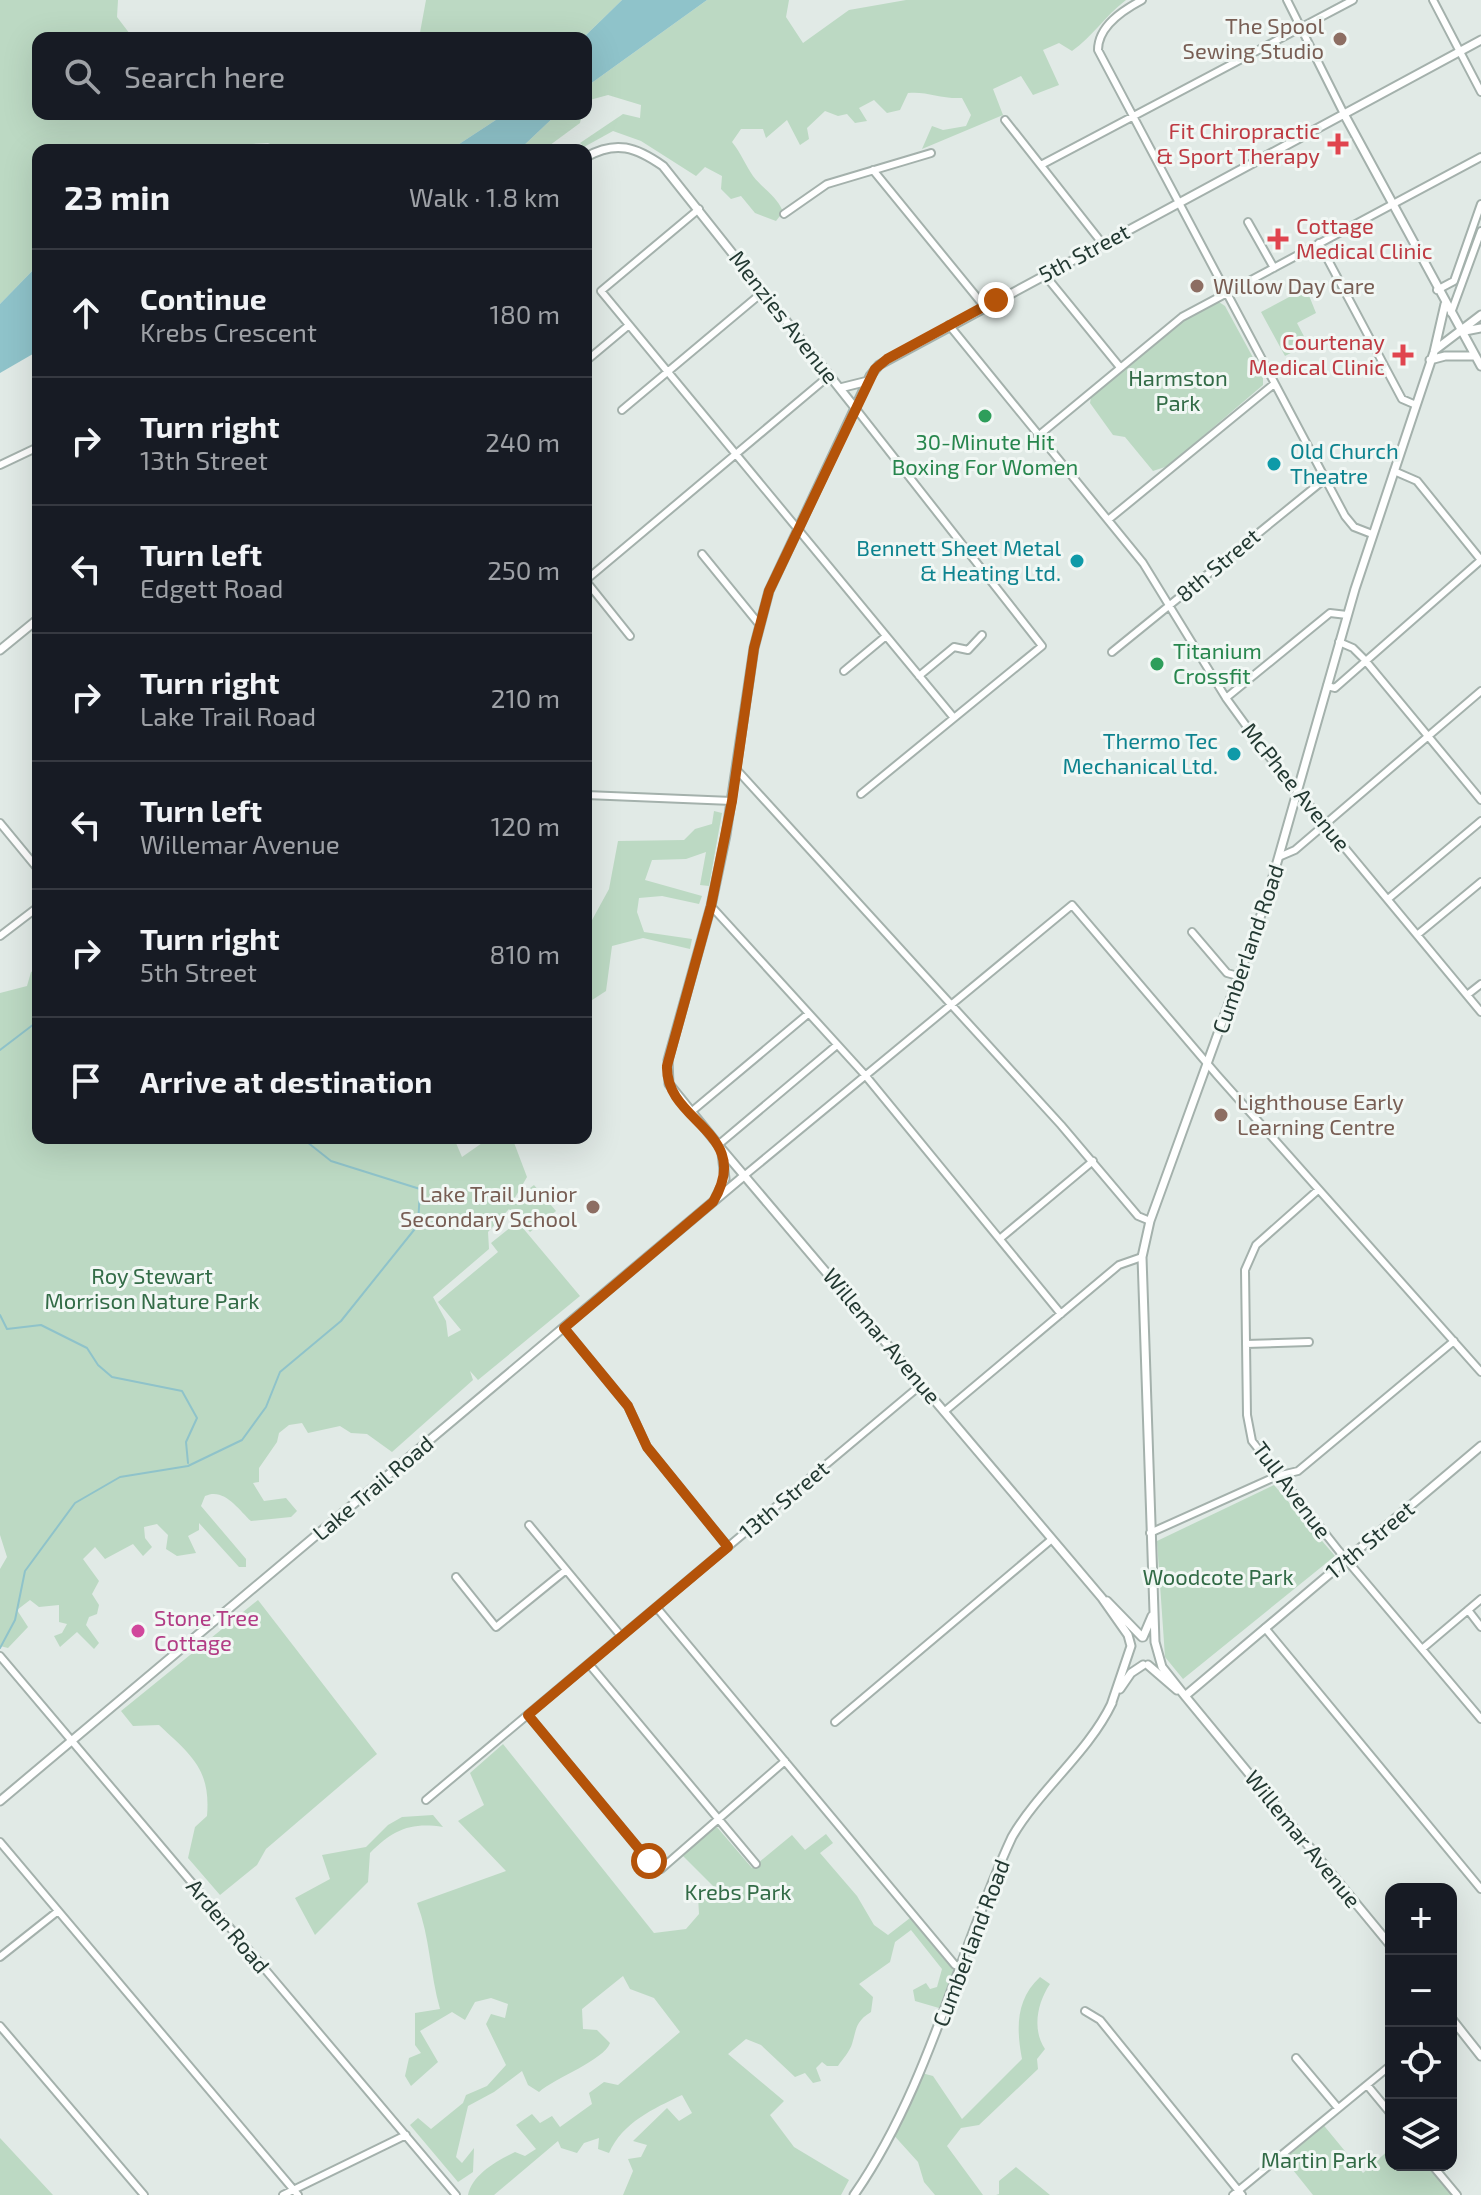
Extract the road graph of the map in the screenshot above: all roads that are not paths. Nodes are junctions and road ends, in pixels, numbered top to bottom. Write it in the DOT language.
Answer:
graph roads {
  1 [pos="1142,0"];
  2 [pos="1287,0"];
  3 [pos="1353,0"];
  4 [pos="1433,0"];
  5 [pos="1301,28"];
  6 [pos="1481,40"];
  7 [pos="1459,52"];
  8 [pos="1481,92"];
  9 [pos="1344,114"];
  10 [pos="1132,115"];
  11 [pos="1005,120"];
  12 [pos="931,153"];
  13 [pos="592,154"];
  14 [pos="1481,157"];
  15 [pos="1041,165"];
  16 [pos="873,170"];
  17 [pos="1179,202"];
  18 [pos="1481,204"];
  19 [pos="1393,205"];
  20 [pos="699,209"];
  21 [pos="784,214"];
  22 [pos="1248,222"];
  23 [pos="1481,231"];
  24 [pos="1102,243"];
  25 [pos="1319,243"];
  26 [pos="1274,268"];
  27 [pos="1044,274"];
  28 [pos="1437,290"];
  29 [pos="764,291"];
  30 [pos="1228,292"];
  31 [pos="1445,304"];
  32 [pos="984,306"];
  33 [pos="1451,313"];
  34 [pos="1481,315"];
  35 [pos="629,325"];
  36 [pos="949,325"];
  37 [pos="1481,328"];
  38 [pos="1460,332"];
  39 [pos="592,356"];
  40 [pos="1432,356"];
  41 [pos="1473,356"];
  42 [pos="1119,366"];
  43 [pos="1481,366"];
  44 [pos="668,372"];
  45 [pos="830,375"];
  46 [pos="868,381"];
  47 [pos="1274,384"];
  48 [pos="840,388"];
  49 [pos="1416,405"];
  50 [pos="856,409"];
  51 [pos="622,410"];
  52 [pos="1038,436"];
  53 [pos="32,450"];
  54 [pos="735,454"];
  55 [pos="0,465"];
  56 [pos="1394,471"];
  57 [pos="1325,479"];
  58 [pos="1108,520"];
  59 [pos="798,529"];
  60 [pos="1372,534"];
  61 [pos="702,554"];
  62 [pos="1481,560"];
  63 [pos="592,576"];
  64 [pos="592,588"];
  65 [pos="1170,606"];
  66 [pos="1347,615"];
  67 [pos="32,624"];
  68 [pos="759,624"];
  69 [pos="982,635"];
  70 [pos="630,636"];
  71 [pos="886,636"];
  72 [pos="1339,642"];
  73 [pos="0,650"];
  74 [pos="1112,652"];
  75 [pos="1364,659"];
  76 [pos="844,671"];
  77 [pos="919,676"];
  78 [pos="1327,686"];
  79 [pos="1481,691"];
  80 [pos="1226,698"];
  81 [pos="954,718"];
  82 [pos="1428,735"];
  83 [pos="737,770"];
  84 [pos="1297,790"];
  85 [pos="861,794"];
  86 [pos="592,795"];
  87 [pos="1481,800"];
  88 [pos="732,801"];
  89 [pos="1481,821"];
  90 [pos="0,823"];
  91 [pos="1325,824"];
  92 [pos="1281,856"];
  93 [pos="32,862"];
  94 [pos="1481,882"];
  95 [pos="1388,899"];
  96 [pos="711,906"];
  97 [pos="32,912"];
  98 [pos="1192,932"];
  99 [pos="1417,935"];
  100 [pos="0,936"];
  101 [pos="1238,976"];
  102 [pos="1481,984"];
  103 [pos="1467,995"];
  104 [pos="951,1004"];
  105 [pos="1481,1012"];
  106 [pos="808,1014"];
  107 [pos="837,1045"];
  108 [pos="1208,1063"];
  109 [pos="666,1073"];
  110 [pos="865,1075"];
  111 [pos="691,1112"];
  112 [pos="719,1146"];
  113 [pos="1093,1161"];
  114 [pos="745,1175"];
  115 [pos="1318,1190"];
  116 [pos="713,1202"];
  117 [pos="1150,1221"];
  118 [pos="1002,1237"];
  119 [pos="1142,1257"];
  120 [pos="1061,1314"];
  121 [pos="564,1328"];
  122 [pos="1454,1341"];
  123 [pos="1309,1342"];
  124 [pos="1246,1344"];
  125 [pos="1481,1372"];
  126 [pos="922,1384"];
  127 [pos="945,1411"];
  128 [pos="1481,1446"];
  129 [pos="1277,1476"];
  130 [pos="529,1525"];
  131 [pos="1150,1533"];
  132 [pos="1052,1539"];
  133 [pos="728,1547"];
  134 [pos="1346,1560"];
  135 [pos="566,1570"];
  136 [pos="456,1577"];
  137 [pos="1102,1598"];
  138 [pos="1481,1599"];
  139 [pos="1154,1606"];
  140 [pos="657,1608"];
  141 [pos="1468,1610"];
  142 [pos="1481,1627"];
  143 [pos="1265,1628"];
  144 [pos="621,1636"];
  145 [pos="1142,1637"];
  146 [pos="1155,1642"];
  147 [pos="1422,1649"];
  148 [pos="1131,1651"];
  149 [pos="0,1656"];
  150 [pos="1158,1656"];
  151 [pos="589,1664"];
  152 [pos="1146,1665"];
  153 [pos="1185,1696"];
  154 [pos="1111,1705"];
  155 [pos="528,1715"];
  156 [pos="1481,1719"];
  157 [pos="835,1722"];
  158 [pos="71,1741"];
  159 [pos="785,1761"];
  160 [pos="426,1800"];
  161 [pos="0,1801"];
  162 [pos="717,1820"];
  163 [pos="0,1842"];
  164 [pos="756,1864"];
  165 [pos="1481,1889"];
  166 [pos="58,1911"];
  167 [pos="1385,1939"];
  168 [pos="0,1957"];
  169 [pos="963,1967"];
  170 [pos="1085,2011"];
  171 [pos="0,2026"];
  172 [pos="1457,2026"];
  173 [pos="1481,2056"];
  174 [pos="1296,2058"];
  175 [pos="1385,2070"];
  176 [pos="1367,2085"];
  177 [pos="1385,2107"];
  178 [pos="1338,2108"];
  179 [pos="406,2135"];
  180 [pos="1437,2171"];
  181 [pos="296,2192"];
  182 [pos="1238,2193"];
  183 [pos="144,2195"];
  184 [pos="283,2195"];
  185 [pos="456,2195"];
  186 [pos="854,2195"];
  187 [pos="1457,2195"];
  1 -- 10 [label="street"];
  2 -- 5 [label="street"];
  3 -- 5 [label="street"];
  4 -- 7 [label="street"];
  5 -- 9 [label="street"];
  5 -- 10 [label="street"];
  6 -- 7 [label="street, 5th Street"];
  7 -- 8 [label="street"];
  7 -- 9 [label="street, 5th Street"];
  9 -- 17 [label="street, 5th Street"];
  9 -- 19 [label="street"];
  10 -- 15 [label="street"];
  10 -- 17 [label="street"];
  11 -- 15 [label="street"];
  12 -- 16 [label="street"];
  13 -- 20 [label="street, Menzies Avenue"];
  14 -- 19 [label="street"];
  15 -- 24 [label="street"];
  16 -- 21 [label="street"];
  16 -- 32 [label="street"];
  17 -- 24 [label="street, 5th Street"];
  17 -- 30 [label="street"];
  18 -- 28 [label="street"];
  19 -- 25 [label="street"];
  19 -- 28 [label="street"];
  20 -- 29 [label="street, Menzies Avenue"];
  20 -- 35 [label="street"];
  22 -- 26 [label="street"];
  23 -- 33 [label="street"];
  24 -- 27 [label="street, 5th Street"];
  25 -- 26 [label="street"];
  25 -- 49 [label="street"];
  26 -- 30 [label="street"];
  27 -- 32 [label="street, 5th Street"];
  27 -- 42 [label="street"];
  28 -- 31 [label="street"];
  29 -- 44 [label="street"];
  29 -- 45 [label="street, Menzies Avenue"];
  30 -- 42 [label="street"];
  30 -- 47 [label="street"];
  31 -- 33 [label="street"];
  31 -- 40 [label="street, Cumberland Road"];
  32 -- 36 [label="street, 5th Street"];
  33 -- 38 [label="street"];
  34 -- 38 [label="street"];
  35 -- 39 [label="street"];
  35 -- 44 [label="street"];
  36 -- 46 [label="street, 5th Street"];
  36 -- 52 [label="street, McPhee Avenue"];
  37 -- 38 [label="street"];
  38 -- 40 [label="street"];
  38 -- 41 [label="street"];
  40 -- 41 [label="street"];
  40 -- 49 [label="street, Cumberland Road"];
  41 -- 43 [label="street"];
  42 -- 52 [label="street"];
  44 -- 51 [label="street"];
  44 -- 54 [label="street"];
  45 -- 48 [label="street, Menzies Avenue"];
  45 -- 54 [label="street"];
  46 -- 48 [label="street"];
  46 -- 50 [label="street, 5th Street"];
  47 -- 57 [label="street"];
  47 -- 58 [label="street"];
  48 -- 50 [label="street, Menzies Avenue"];
  49 -- 56 [label="street, Cumberland Road"];
  50 -- 59 [label="street, 5th Street"];
  50 -- 81 [label="street, Menzies Avenue"];
  52 -- 58 [label="street, McPhee Avenue"];
  53 -- 55 [label="street"];
  54 -- 59 [label="street"];
  54 -- 63 [label="street"];
  56 -- 60 [label="street, Cumberland Road"];
  56 -- 62 [label="street"];
  57 -- 60 [label="street"];
  57 -- 65 [label="street, 8th Street"];
  58 -- 65 [label="street, McPhee Avenue"];
  59 -- 68 [label="street, 5th Street"];
  59 -- 71 [label="street"];
  60 -- 66 [label="street, Cumberland Road"];
  61 -- 68 [label="street"];
  62 -- 75 [label="street"];
  64 -- 70 [label="street"];
  65 -- 74 [label="street, 8th Street"];
  65 -- 80 [label="street, McPhee Avenue"];
  66 -- 72 [label="street, Cumberland Road"];
  66 -- 80 [label="street"];
  67 -- 73 [label="street"];
  68 -- 83 [label="street, 5th Street"];
  69 -- 77 [label="street"];
  71 -- 76 [label="street"];
  71 -- 77 [label="street"];
  72 -- 75 [label="street"];
  72 -- 78 [label="street, Cumberland Road"];
  75 -- 78 [label="street"];
  75 -- 82 [label="street"];
  77 -- 81 [label="street"];
  78 -- 84 [label="street, Cumberland Road"];
  79 -- 82 [label="street"];
  80 -- 84 [label="street, McPhee Avenue"];
  81 -- 85 [label="street"];
  82 -- 87 [label="street"];
  82 -- 91 [label="street"];
  83 -- 88 [label="street, 5th Street"];
  83 -- 104 [label="street"];
  84 -- 91 [label="street, McPhee Avenue"];
  84 -- 92 [label="street, Cumberland Road"];
  86 -- 88 [label="street"];
  88 -- 96 [label="street, 5th Street"];
  89 -- 95 [label="street"];
  90 -- 93 [label="street"];
  91 -- 92 [label="street"];
  91 -- 95 [label="street, McPhee Avenue"];
  92 -- 101 [label="street, Cumberland Road"];
  94 -- 99 [label="street"];
  95 -- 99 [label="street, McPhee Avenue"];
  96 -- 106 [label="street"];
  96 -- 109 [label="street, 5th Street"];
  97 -- 100 [label="street"];
  98 -- 101 [label="street"];
  99 -- 103 [label="street, McPhee Avenue"];
  101 -- 108 [label="street, Cumberland Road"];
  102 -- 103 [label="street"];
  103 -- 105 [label="street, McPhee Avenue"];
  104 -- 108 [label="street"];
  104 -- 110 [label="street"];
  104 -- 113 [label="street"];
  106 -- 107 [label="street"];
  106 -- 111 [label="street"];
  107 -- 110 [label="street"];
  107 -- 112 [label="street"];
  108 -- 115 [label="street"];
  108 -- 117 [label="street, Cumberland Road"];
  109 -- 111 [label="street, Willemar Avenue"];
  110 -- 114 [label="street"];
  110 -- 118 [label="street"];
  111 -- 112 [label="street, Willemar Avenue"];
  112 -- 114 [label="street, Willemar Avenue"];
  112 -- 116 [label="street"];
  113 -- 117 [label="street"];
  113 -- 118 [label="street"];
  114 -- 116 [label="street, Lake Trail Road"];
  114 -- 126 [label="street, Willemar Avenue"];
  115 -- 122 [label="street"];
  115 -- 124 [label="street, Tull Avenue"];
  116 -- 121 [label="street, Lake Trail Road"];
  117 -- 119 [label="street, Cumberland Road"];
  118 -- 120 [label="street"];
  119 -- 120 [label="street"];
  119 -- 131 [label="street, Cumberland Road"];
  120 -- 127 [label="street"];
  121 -- 133 [label="street"];
  121 -- 158 [label="street, Lake Trail Road"];
  122 -- 125 [label="street"];
  122 -- 129 [label="street"];
  123 -- 124 [label="street"];
  124 -- 129 [label="street, Tull Avenue"];
  126 -- 127 [label="street, Willemar Avenue"];
  126 -- 133 [label="street, 13th Street"];
  127 -- 132 [label="street, Willemar Avenue"];
  128 -- 134 [label="street, 17th Street"];
  129 -- 131 [label="street"];
  129 -- 134 [label="street, Tull Avenue"];
  130 -- 135 [label="street"];
  131 -- 139 [label="street, Cumberland Road"];
  132 -- 137 [label="street, Willemar Avenue"];
  132 -- 157 [label="street"];
  133 -- 140 [label="street, 13th Street"];
  134 -- 143 [label="street, 17th Street"];
  134 -- 147 [label="street, Tull Avenue"];
  135 -- 136 [label="street"];
  135 -- 144 [label="street"];
  137 -- 145 [label="street, Willemar Avenue"];
  137 -- 148 [label="street, Willemar Avenue"];
  138 -- 141 [label="street"];
  139 -- 145 [label="street, Cumberland Road"];
  139 -- 146 [label="street, Cumberland Road"];
  140 -- 144 [label="street, 13th Street"];
  140 -- 159 [label="street"];
  141 -- 142 [label="street"];
  141 -- 147 [label="street"];
  143 -- 153 [label="street, 17th Street"];
  143 -- 165 [label="street"];
  144 -- 151 [label="street, 13th Street"];
  145 -- 146 [label="street"];
  145 -- 148 [label="street"];
  146 -- 150 [label="street, Cumberland Road"];
  147 -- 156 [label="street, Tull Avenue"];
  148 -- 152 [label="street, Willemar Avenue"];
  148 -- 154 [label="street, Cumberland Road"];
  149 -- 158 [label="street, Arden Road"];
  150 -- 152 [label="street, Cumberland Road"];
  150 -- 153 [label="street, Willemar Avenue"];
  151 -- 155 [label="street, 13th Street"];
  151 -- 162 [label="street"];
  152 -- 153 [label="street, Willemar Avenue"];
  152 -- 154 [label="street, Cumberland Road"];
  153 -- 167 [label="street, Willemar Avenue"];
  154 -- 169 [label="street, Cumberland Road"];
  155 -- 160 [label="street, 13th Street"];
  155 -- 162 [label="street"];
  158 -- 161 [label="street, Lake Trail Road"];
  158 -- 179 [label="street, Arden Road"];
  159 -- 162 [label="street"];
  159 -- 169 [label="street"];
  162 -- 164 [label="street"];
  163 -- 166 [label="street"];
  166 -- 168 [label="street"];
  166 -- 181 [label="street"];
  169 -- 186 [label="street, Cumberland Road"];
  170 -- 182 [label="street"];
  171 -- 183 [label="street"];
  172 -- 173 [label="street"];
  174 -- 178 [label="street"];
  175 -- 176 [label="street"];
  176 -- 177 [label="street"];
  176 -- 178 [label="street"];
  178 -- 182 [label="street"];
  179 -- 181 [label="street"];
  179 -- 185 [label="street, Arden Road"];
  180 -- 187 [label="street"];
  181 -- 184 [label="street"];
}
